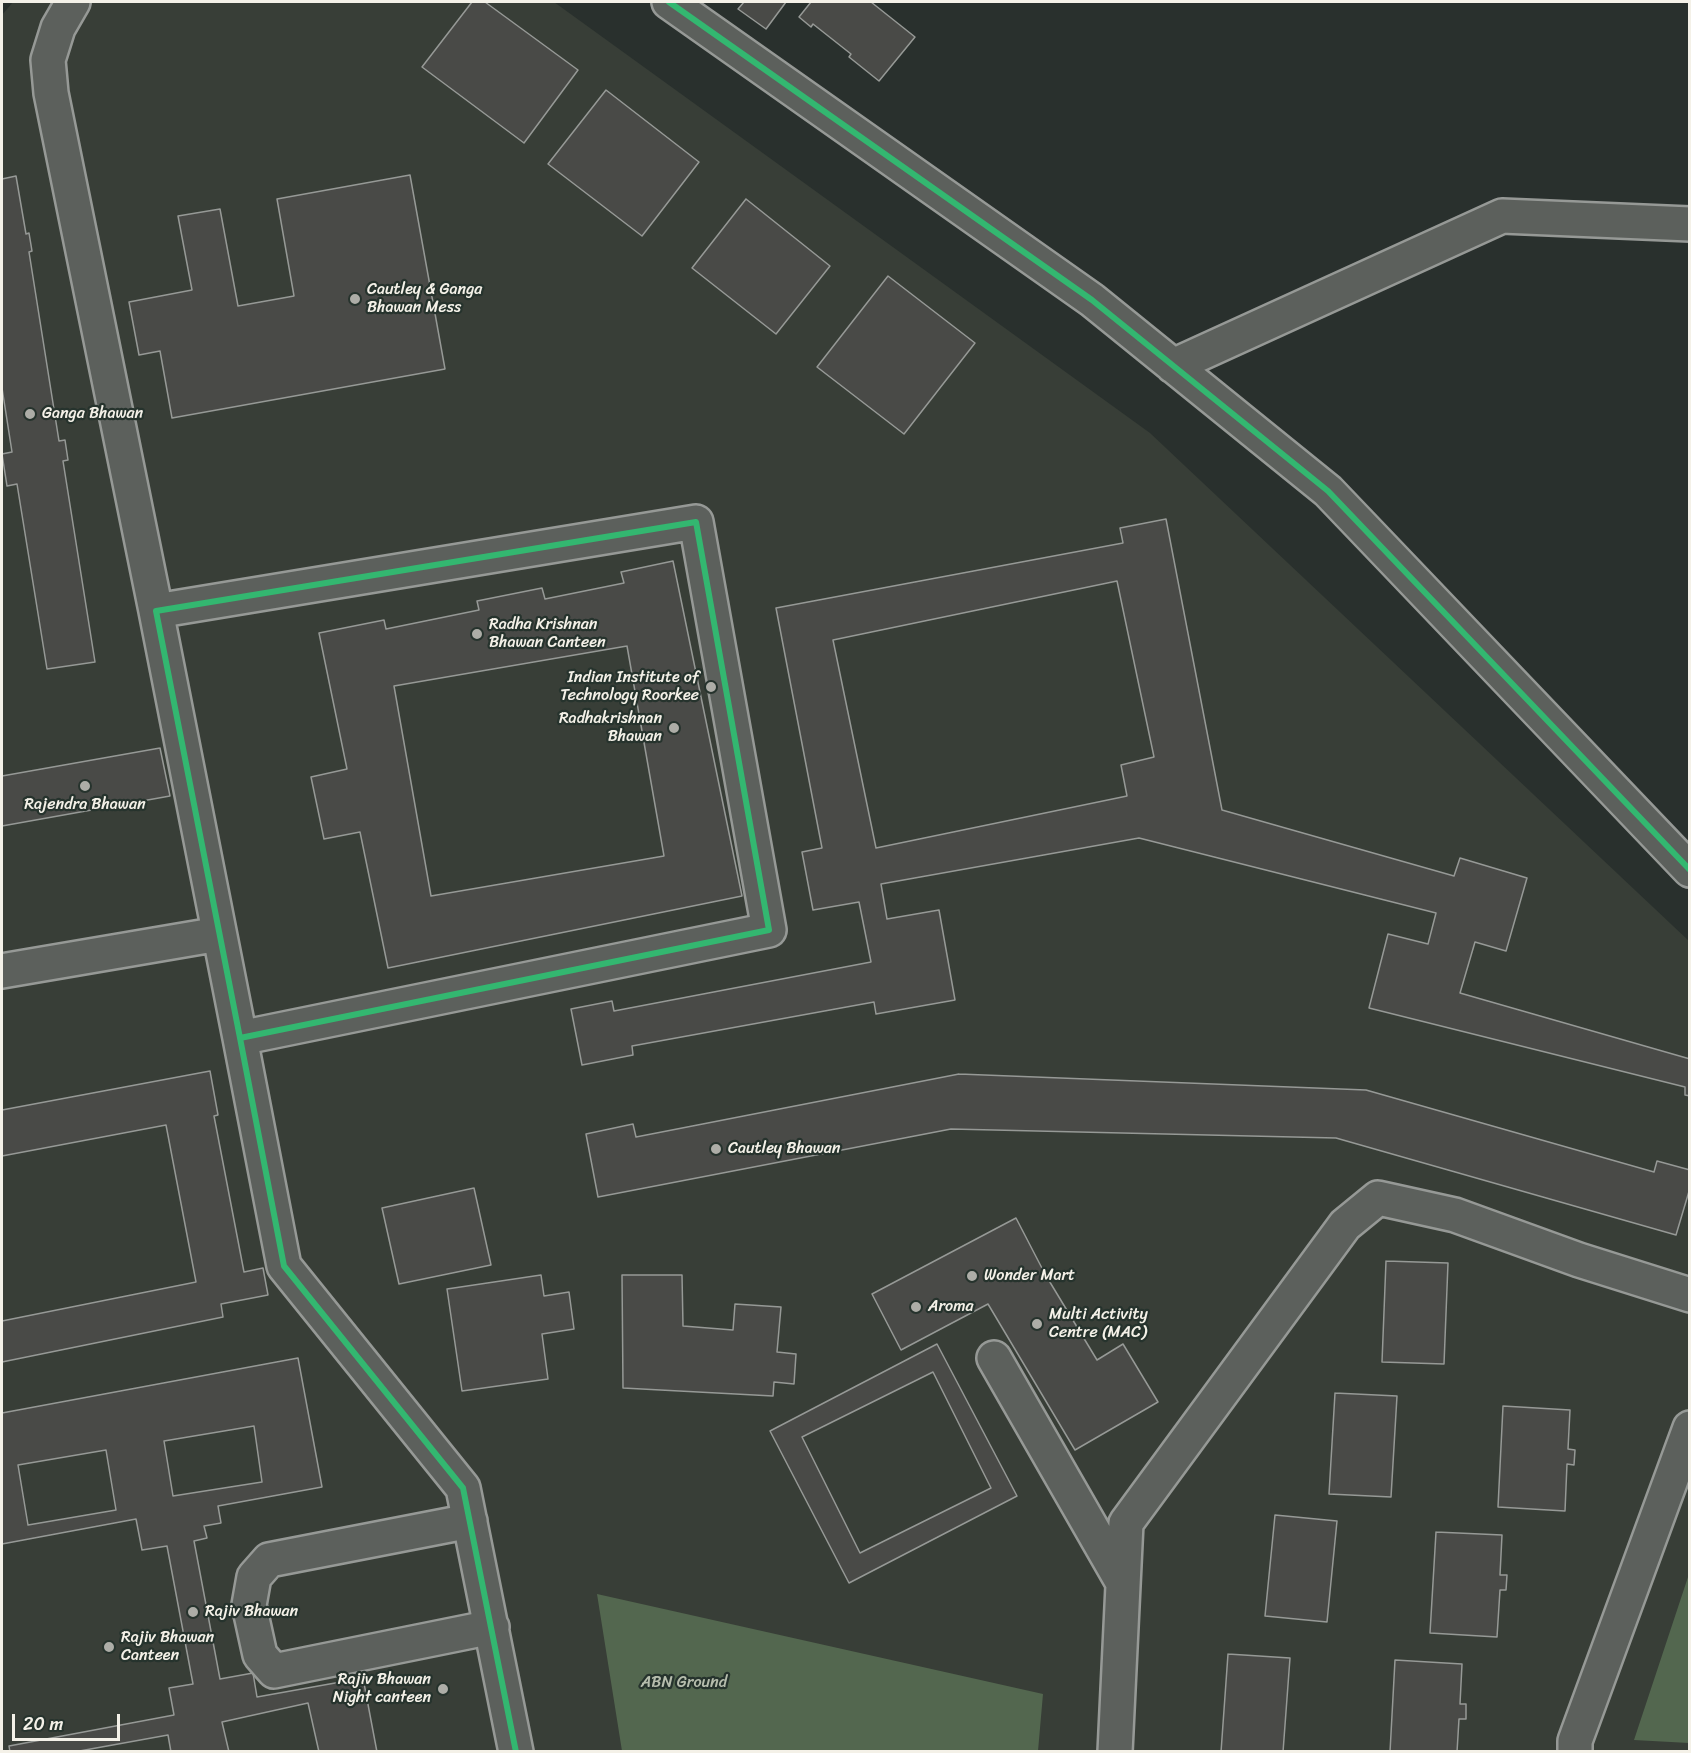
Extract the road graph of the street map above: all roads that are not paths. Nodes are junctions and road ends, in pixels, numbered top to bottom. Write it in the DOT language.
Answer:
graph roads {
  1 [pos="73,2"];
  2 [pos="669,2"];
  3 [pos="708,12"];
  4 [pos="1689,224"];
  5 [pos="1173,366"];
  6 [pos="156,611"];
  7 [pos="1689,870"];
  8 [pos="219,934"];
  9 [pos="2,970"];
  10 [pos="240,1038"];
  11 [pos="1689,1295"];
  12 [pos="994,1359"];
  13 [pos="1689,1428"];
  14 [pos="470,1521"];
  15 [pos="1123,1583"];
  16 [pos="492,1627"];
  17 [pos="516,1752"];
  18 [pos="1115,1752"];
  19 [pos="1575,1752"];
  1 -- 6 [label="street"];
  2 -- 3 [label="street"];
  3 -- 5 [label="street"];
  4 -- 5 [label="street"];
  5 -- 7 [label="street"];
  6 -- 8 [label="street"];
  6 -- 10 [label="street"];
  8 -- 9 [label="street"];
  8 -- 10 [label="street"];
  10 -- 14 [label="street"];
  11 -- 15 [label="street"];
  12 -- 15 [label="street"];
  13 -- 19 [label="street"];
  14 -- 16 [label="street"];
  14 -- 16 [label="street"];
  15 -- 18 [label="street"];
  16 -- 17 [label="street"];
}
